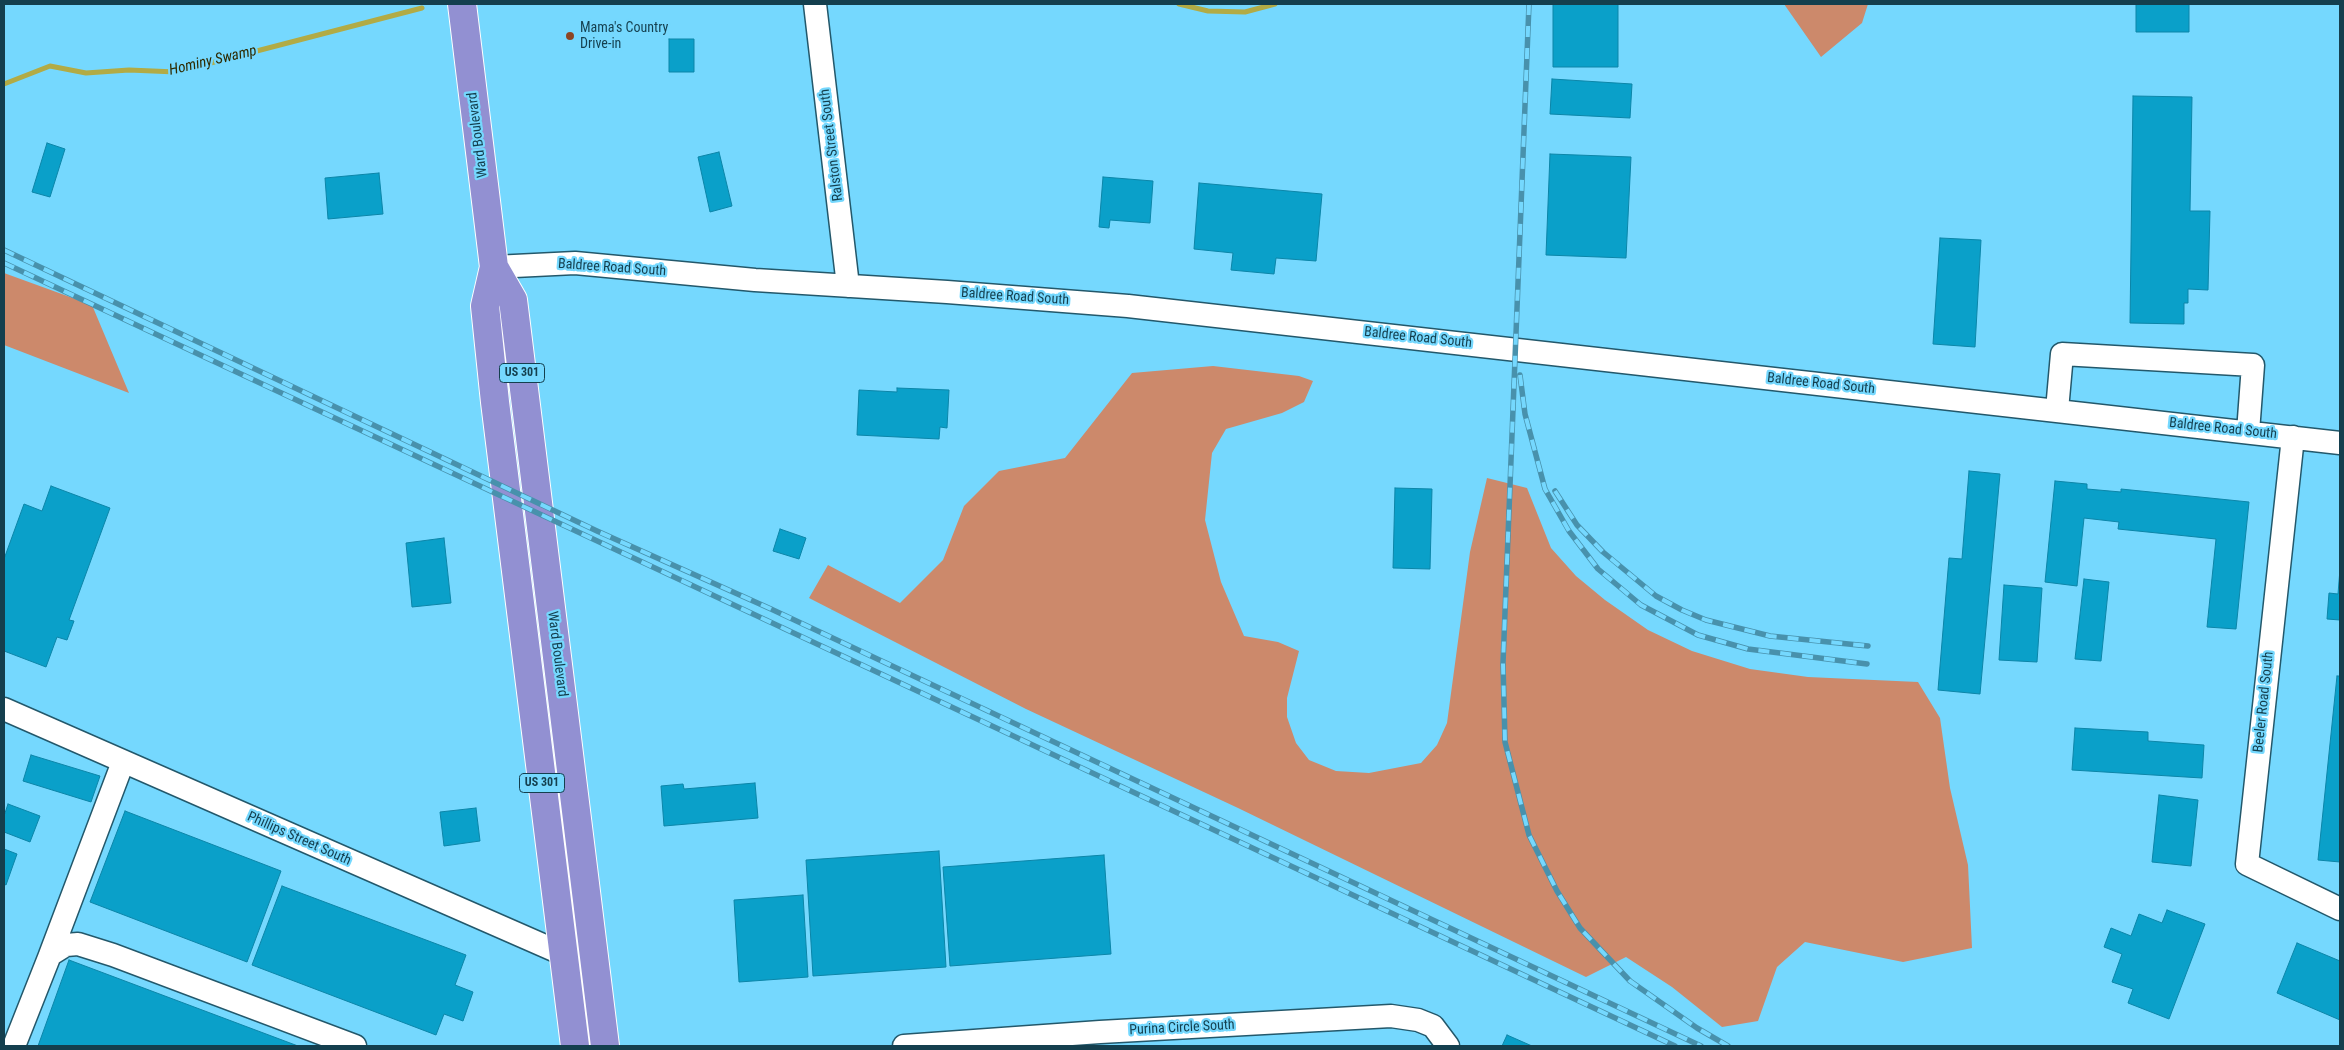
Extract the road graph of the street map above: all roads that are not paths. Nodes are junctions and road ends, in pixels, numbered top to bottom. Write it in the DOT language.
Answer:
graph roads {
  1 [pos="815,4"];
  2 [pos="463,5"];
  3 [pos="494,267"];
  4 [pos="848,286"];
  5 [pos="2057,410"];
  6 [pos="2248,432"];
  7 [pos="2293,437"];
  8 [pos="2340,443"];
  9 [pos="5,714"];
  10 [pos="123,762"];
  11 [pos="2340,909"];
  12 [pos="564,954"];
  13 [pos="50,955"];
  14 [pos="595,968"];
  15 [pos="14,1046"];
  16 [pos="355,1046"];
  17 [pos="575,1046"];
  18 [pos="605,1046"];
  19 [pos="904,1046"];
  20 [pos="1448,1046"];
  1 -- 4 [label="street, Ralston Street South"];
  2 -- 3 [label="highway, Ward Boulevard"];
  3 -- 4 [label="street, Baldree Road South"];
  3 -- 12 [label="highway, Ward Boulevard / US 301"];
  3 -- 14 [label="highway, Ward Boulevard / US 301"];
  4 -- 5 [label="street, Baldree Road South"];
  5 -- 6 [label="street, Baldree Road South"];
  5 -- 6 [label="street"];
  6 -- 7 [label="street, Baldree Road South"];
  7 -- 8 [label="street, Baldree Road South"];
  7 -- 11 [label="street, Beeler Road South"];
  9 -- 10 [label="street, Phillips Street South"];
  10 -- 12 [label="street, Phillips Street South"];
  10 -- 13 [label="street"];
  12 -- 14 [label="street, Phillips Street South"];
  12 -- 17 [label="highway, Ward Boulevard / US 301"];
  13 -- 15 [label="street"];
  13 -- 16 [label="street"];
  14 -- 18 [label="highway, Ward Boulevard / US 301"];
  19 -- 20 [label="street, Purina Circle South"];
}
